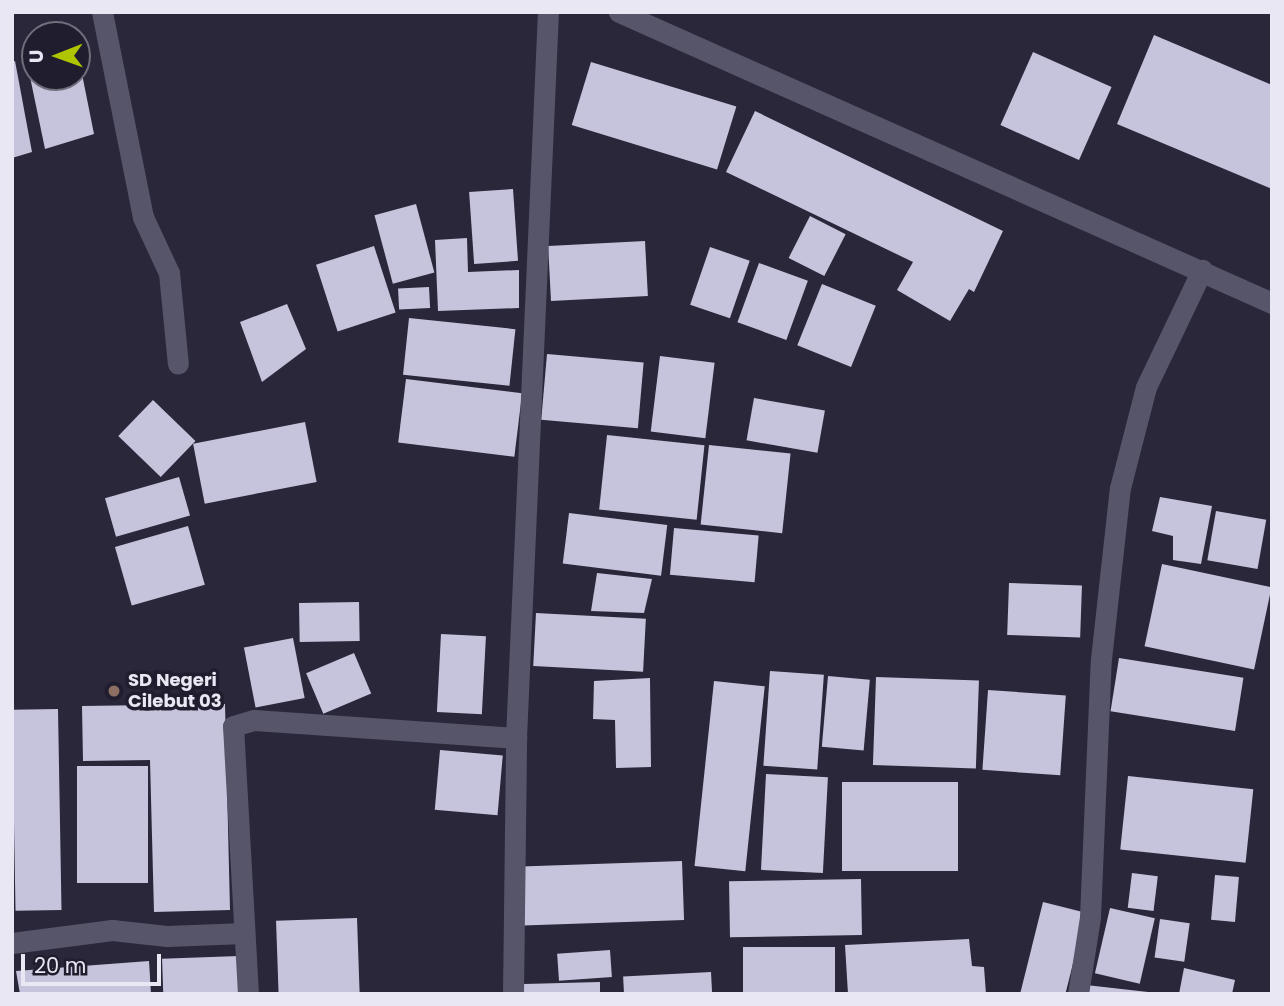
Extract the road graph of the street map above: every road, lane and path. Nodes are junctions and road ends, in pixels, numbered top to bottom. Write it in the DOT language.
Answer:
graph roads {
  1 [pos="102,12"];
  2 [pos="548,12"];
  3 [pos="619,12"];
  4 [pos="1202,270"];
  5 [pos="1272,303"];
  6 [pos="178,364"];
  7 [pos="516,738"];
  8 [pos="244,933"];
  9 [pos="12,943"];
  10 [pos="248,994"];
  11 [pos="513,994"];
  12 [pos="1078,994"];
  1 -- 6 [label="street"];
  2 -- 7 [label="street"];
  3 -- 4 [label="street"];
  4 -- 5 [label="street"];
  4 -- 12 [label="street"];
  7 -- 8 [label="street"];
  7 -- 11 [label="street"];
  8 -- 9 [label="street"];
  8 -- 10 [label="street"];
}
